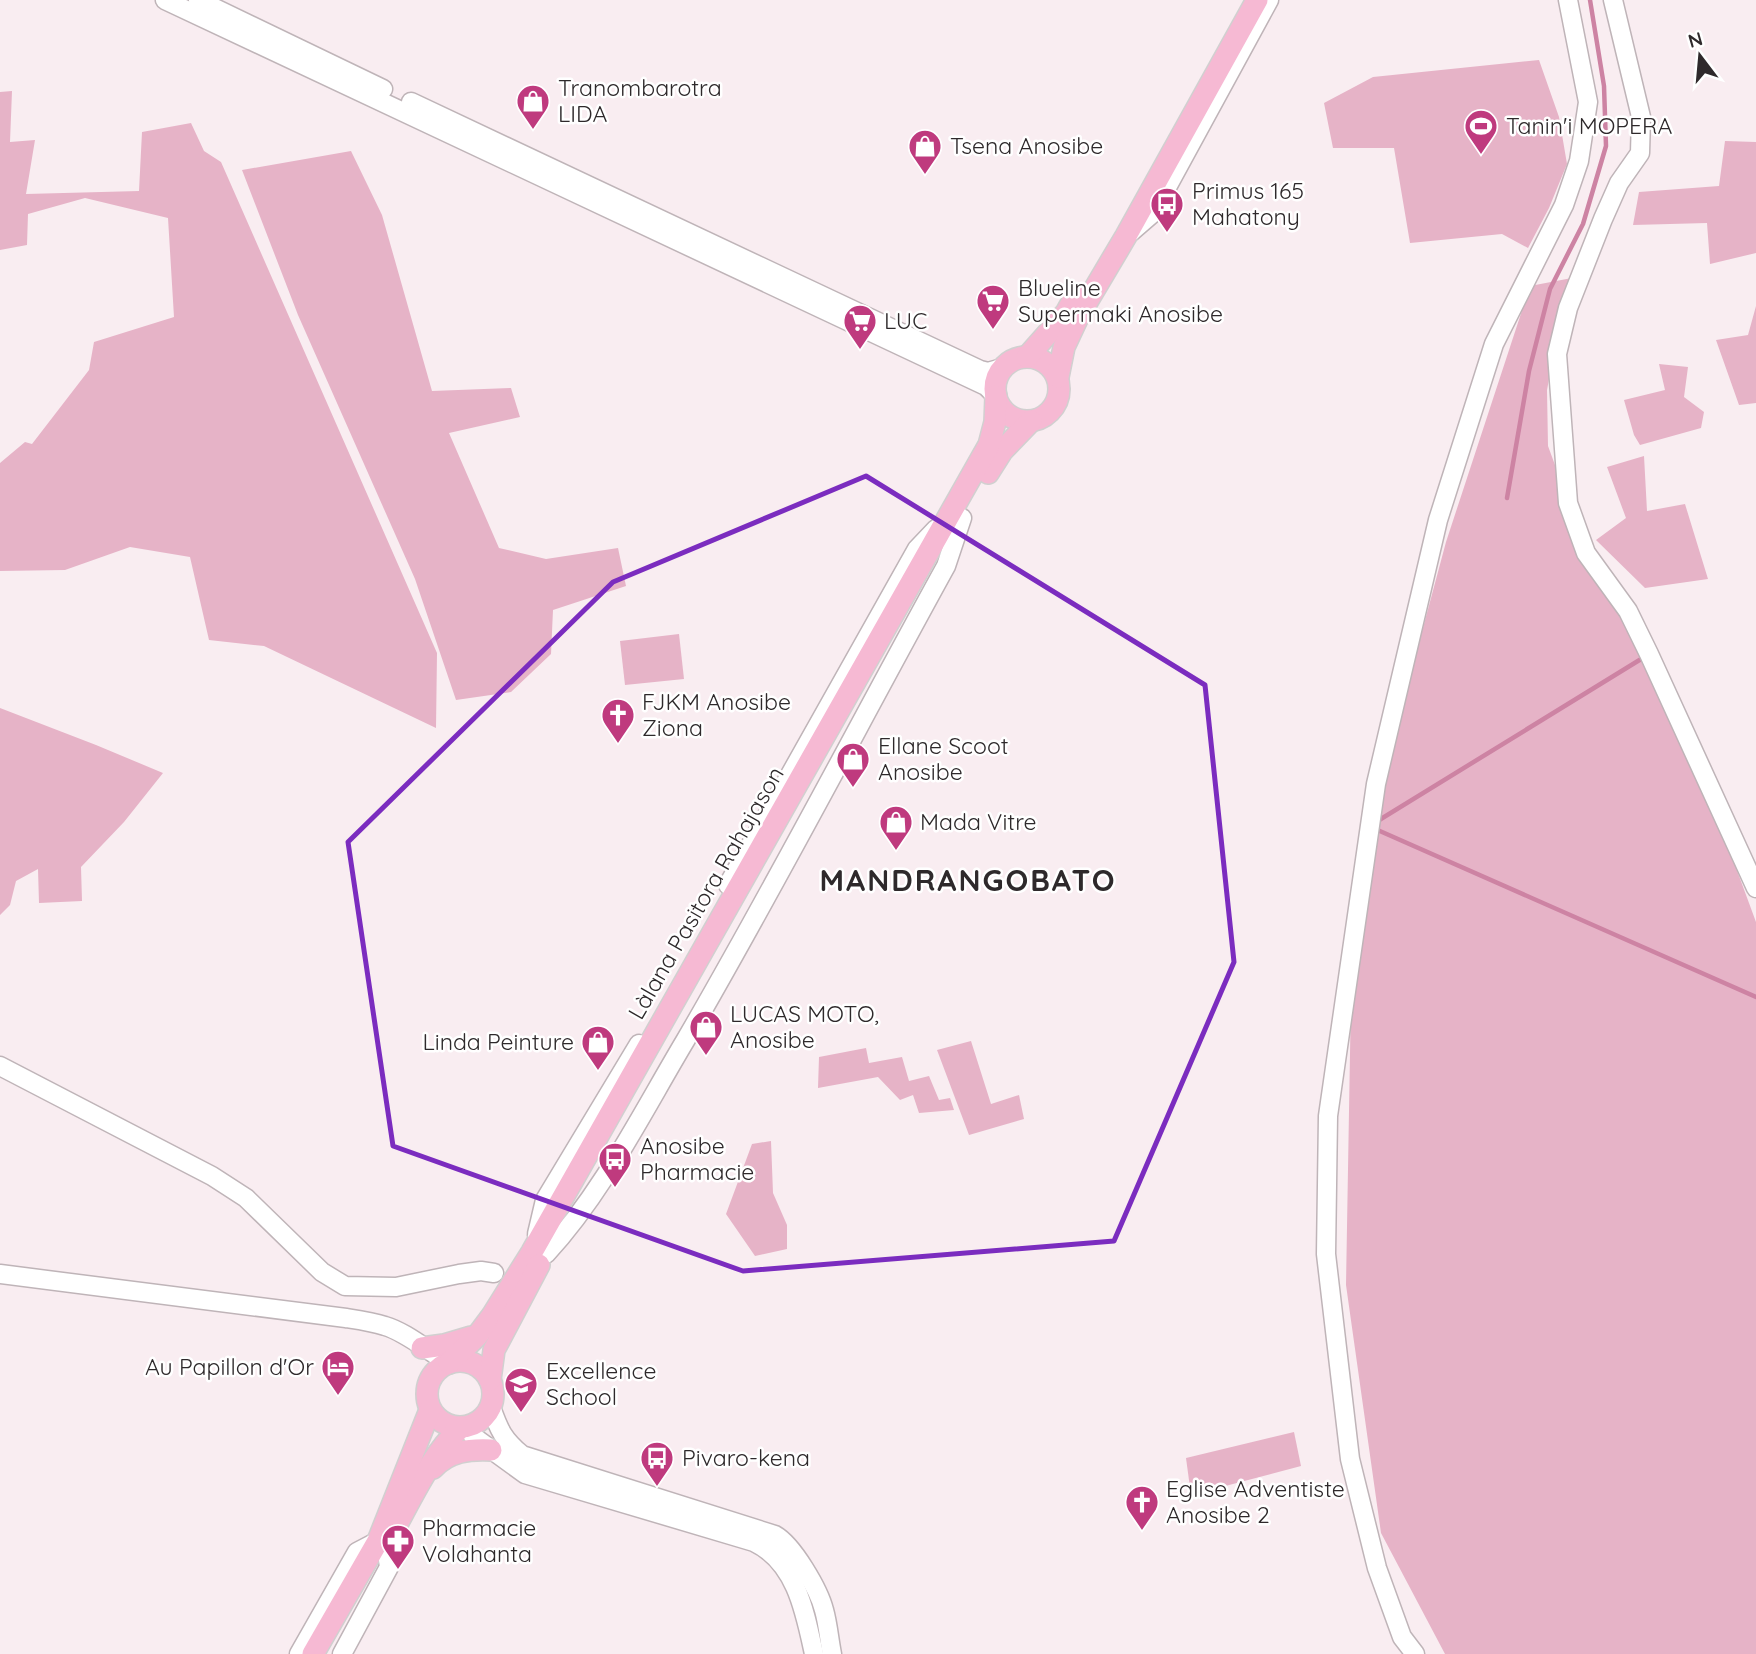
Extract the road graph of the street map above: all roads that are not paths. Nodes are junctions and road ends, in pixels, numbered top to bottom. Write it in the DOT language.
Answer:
graph roads {
  1 [pos="165,0"];
  2 [pos="198,0"];
  3 [pos="1242,0"];
  4 [pos="1256,0"];
  5 [pos="1269,0"];
  6 [pos="1568,0"];
  7 [pos="1612,0"];
  8 [pos="1126,236"];
  9 [pos="1027,357"];
  10 [pos="1002,368"];
  11 [pos="1058,377"];
  12 [pos="996,396"];
  13 [pos="1031,421"];
  14 [pos="956,516"];
  15 [pos="1756,888"];
  16 [pos="0,1066"];
  17 [pos="539,1253"];
  18 [pos="494,1273"];
  19 [pos="0,1274"];
  20 [pos="477,1336"];
  21 [pos="422,1348"];
  22 [pos="449,1363"];
  23 [pos="490,1380"];
  24 [pos="491,1407"];
  25 [pos="430,1410"];
  26 [pos="464,1427"];
  27 [pos="491,1450"];
  28 [pos="420,1482"];
  29 [pos="382,1543"];
  30 [pos="299,1654"];
  31 [pos="313,1654"];
  32 [pos="326,1654"];
  33 [pos="342,1654"];
  34 [pos="814,1654"];
  35 [pos="832,1654"];
  36 [pos="1415,1654"];
  1 -- 12 [label="street"];
  2 -- 10 [label="street"];
  3 -- 9 [label="main road"];
  4 -- 8 [label="main road"];
  5 -- 8 [label="street"];
  6 -- 36 [label="street"];
  7 -- 15 [label="street"];
  8 -- 11 [label="main road"];
  9 -- 10 [label="main road"];
  9 -- 11 [label="main road"];
  10 -- 12 [label="main road"];
  11 -- 13 [label="main road"];
  12 -- 13 [label="main road"];
  12 -- 14 [label="main road, Làlana Pasitora Rahajason"];
  13 -- 14 [label="main road, Làlana Pasitora Rahajason"];
  14 -- 17 [label="main road, Làlana Pasitora Rahajason"];
  16 -- 18 [label="street"];
  17 -- 20 [label="main road, Làlana Pasitora Rahajason"];
  17 -- 23 [label="main road, Làlana Pasitora Rahajason"];
  19 -- 21 [label="street"];
  20 -- 21 [label="main road"];
  20 -- 22 [label="main road, Làlana Pasitora Rahajason"];
  21 -- 22 [label="street"];
  22 -- 23 [label="main road"];
  22 -- 25 [label="main road"];
  23 -- 24 [label="main road"];
  24 -- 26 [label="main road"];
  24 -- 35 [label="street"];
  25 -- 26 [label="main road"];
  25 -- 29 [label="main road"];
  26 -- 27 [label="street"];
  26 -- 28 [label="main road"];
  27 -- 28 [label="main road"];
  27 -- 34 [label="street"];
  28 -- 29 [label="main road"];
  29 -- 30 [label="street"];
  29 -- 31 [label="main road"];
  29 -- 32 [label="main road"];
  29 -- 33 [label="street"];
}
